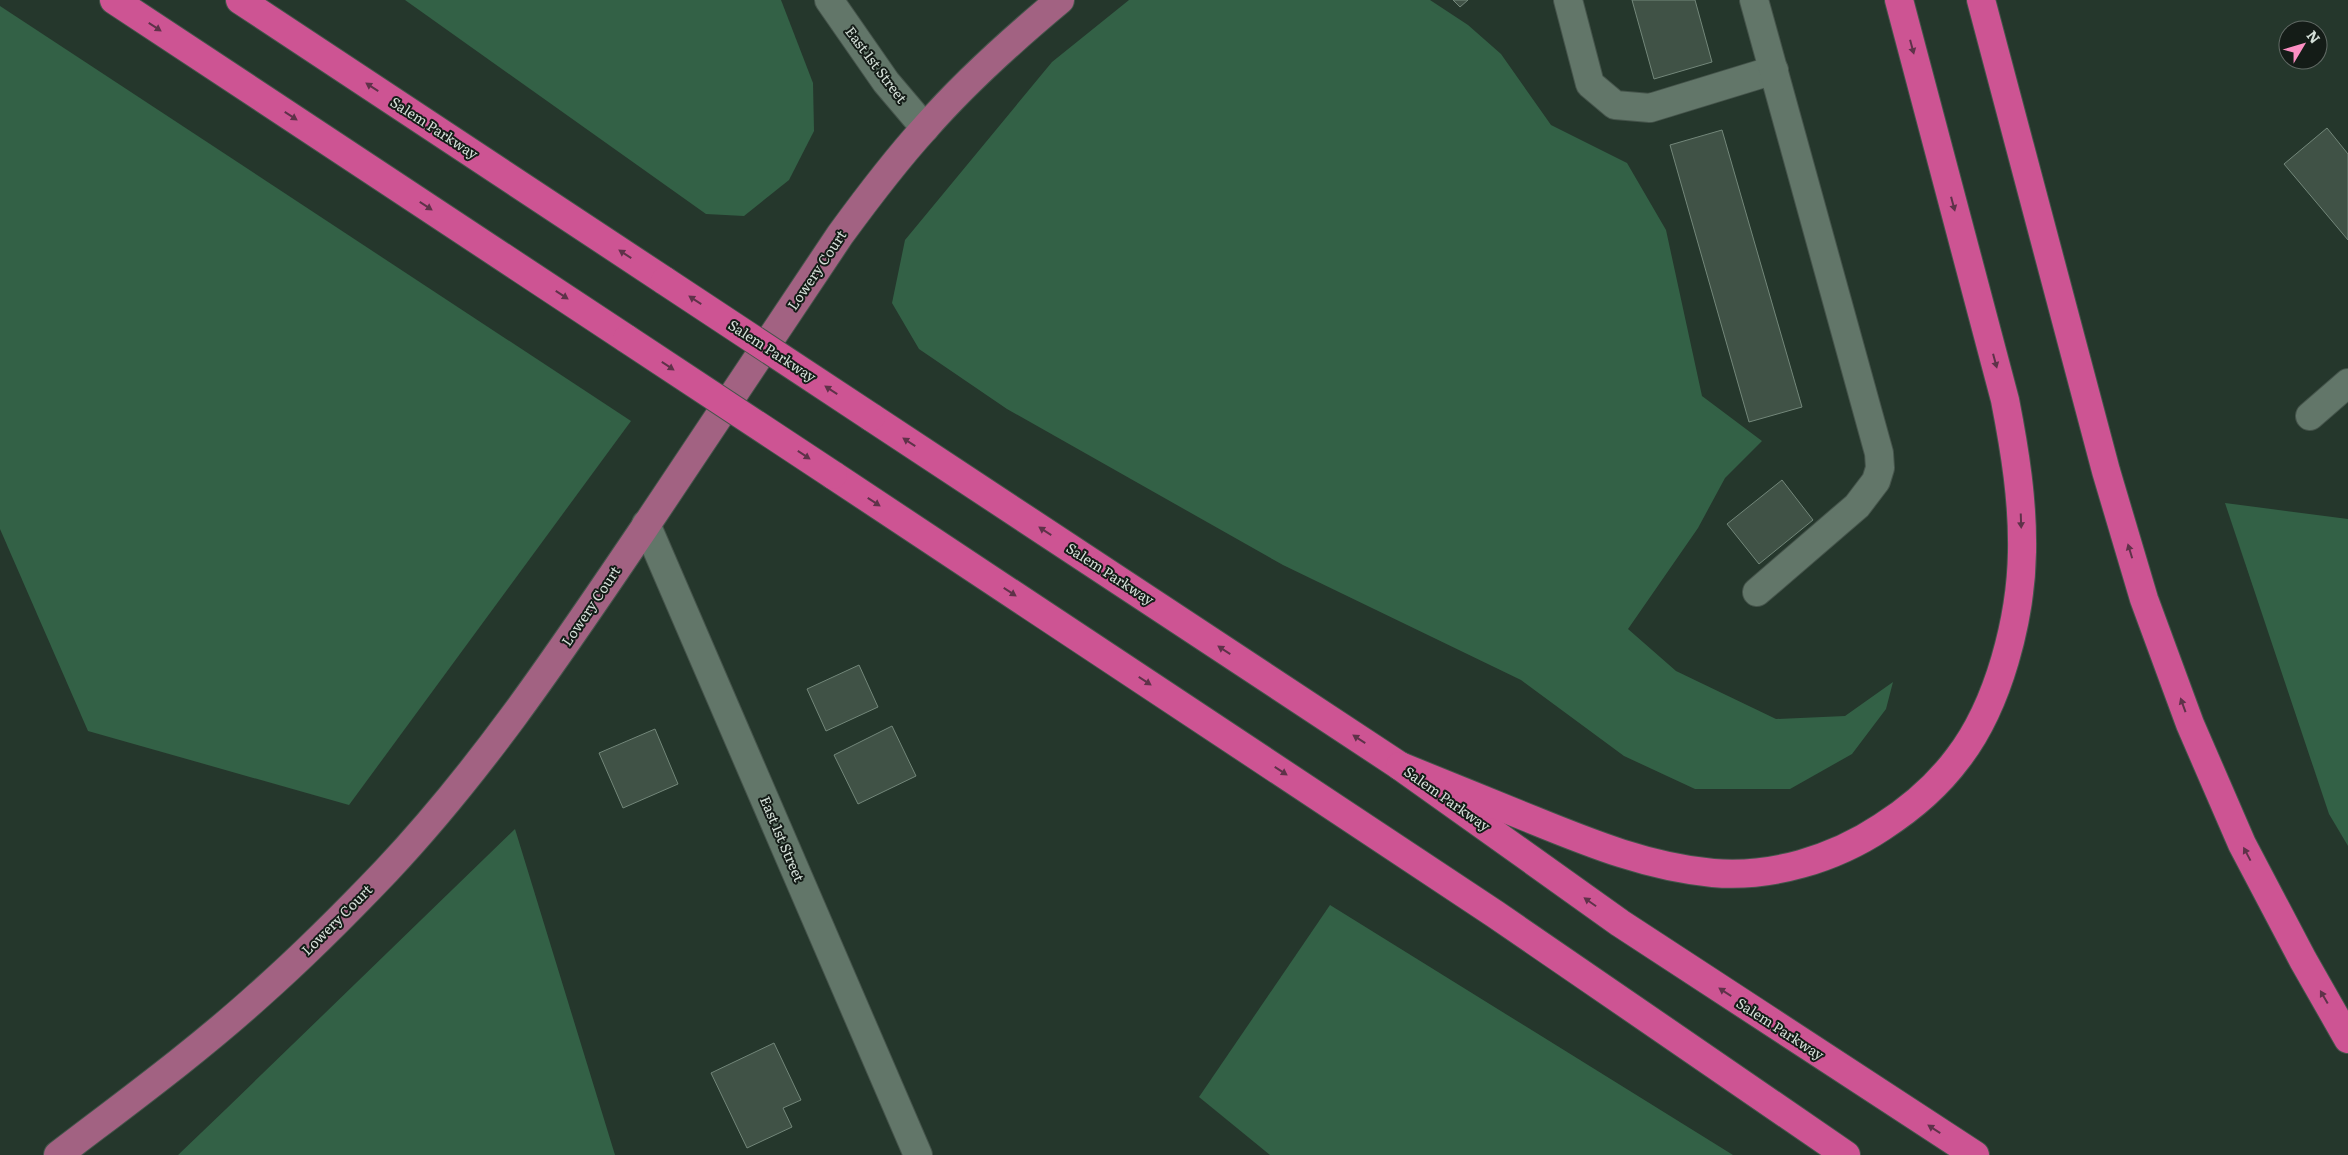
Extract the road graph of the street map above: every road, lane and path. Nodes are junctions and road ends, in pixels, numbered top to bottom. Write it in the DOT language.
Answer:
graph roads {
  1 [pos="114,0"];
  2 [pos="240,0"];
  3 [pos="829,0"];
  4 [pos="1060,0"];
  5 [pos="1568,0"];
  6 [pos="1754,0"];
  7 [pos="1899,0"];
  8 [pos="1981,0"];
  9 [pos="1774,70"];
  10 [pos="925,128"];
  11 [pos="2348,383"];
  12 [pos="2310,416"];
  13 [pos="646,524"];
  14 [pos="1757,592"];
  15 [pos="1400,766"];
  16 [pos="2348,1039"];
  17 [pos="58,1155"];
  18 [pos="918,1155"];
  19 [pos="1846,1155"];
  20 [pos="1975,1155"];
  1 -- 19 [label="highway, one-way, bridge"];
  15 -- 2 [label="highway, Salem Parkway, one-way, bridge"];
  3 -- 10 [label="street, East 1st Street"];
  4 -- 10 [label="main road, Lowery Court"];
  5 -- 9 [label="street"];
  6 -- 9 [label="street"];
  7 -- 15 [label="highway, one-way"];
  16 -- 8 [label="highway, one-way"];
  9 -- 14 [label="street"];
  10 -- 13 [label="main road, Lowery Court"];
  11 -- 12 [label="street"];
  13 -- 17 [label="main road, Lowery Court"];
  13 -- 18 [label="street, East 1st Street"];
  20 -- 15 [label="highway, Salem Parkway, one-way"];
}
